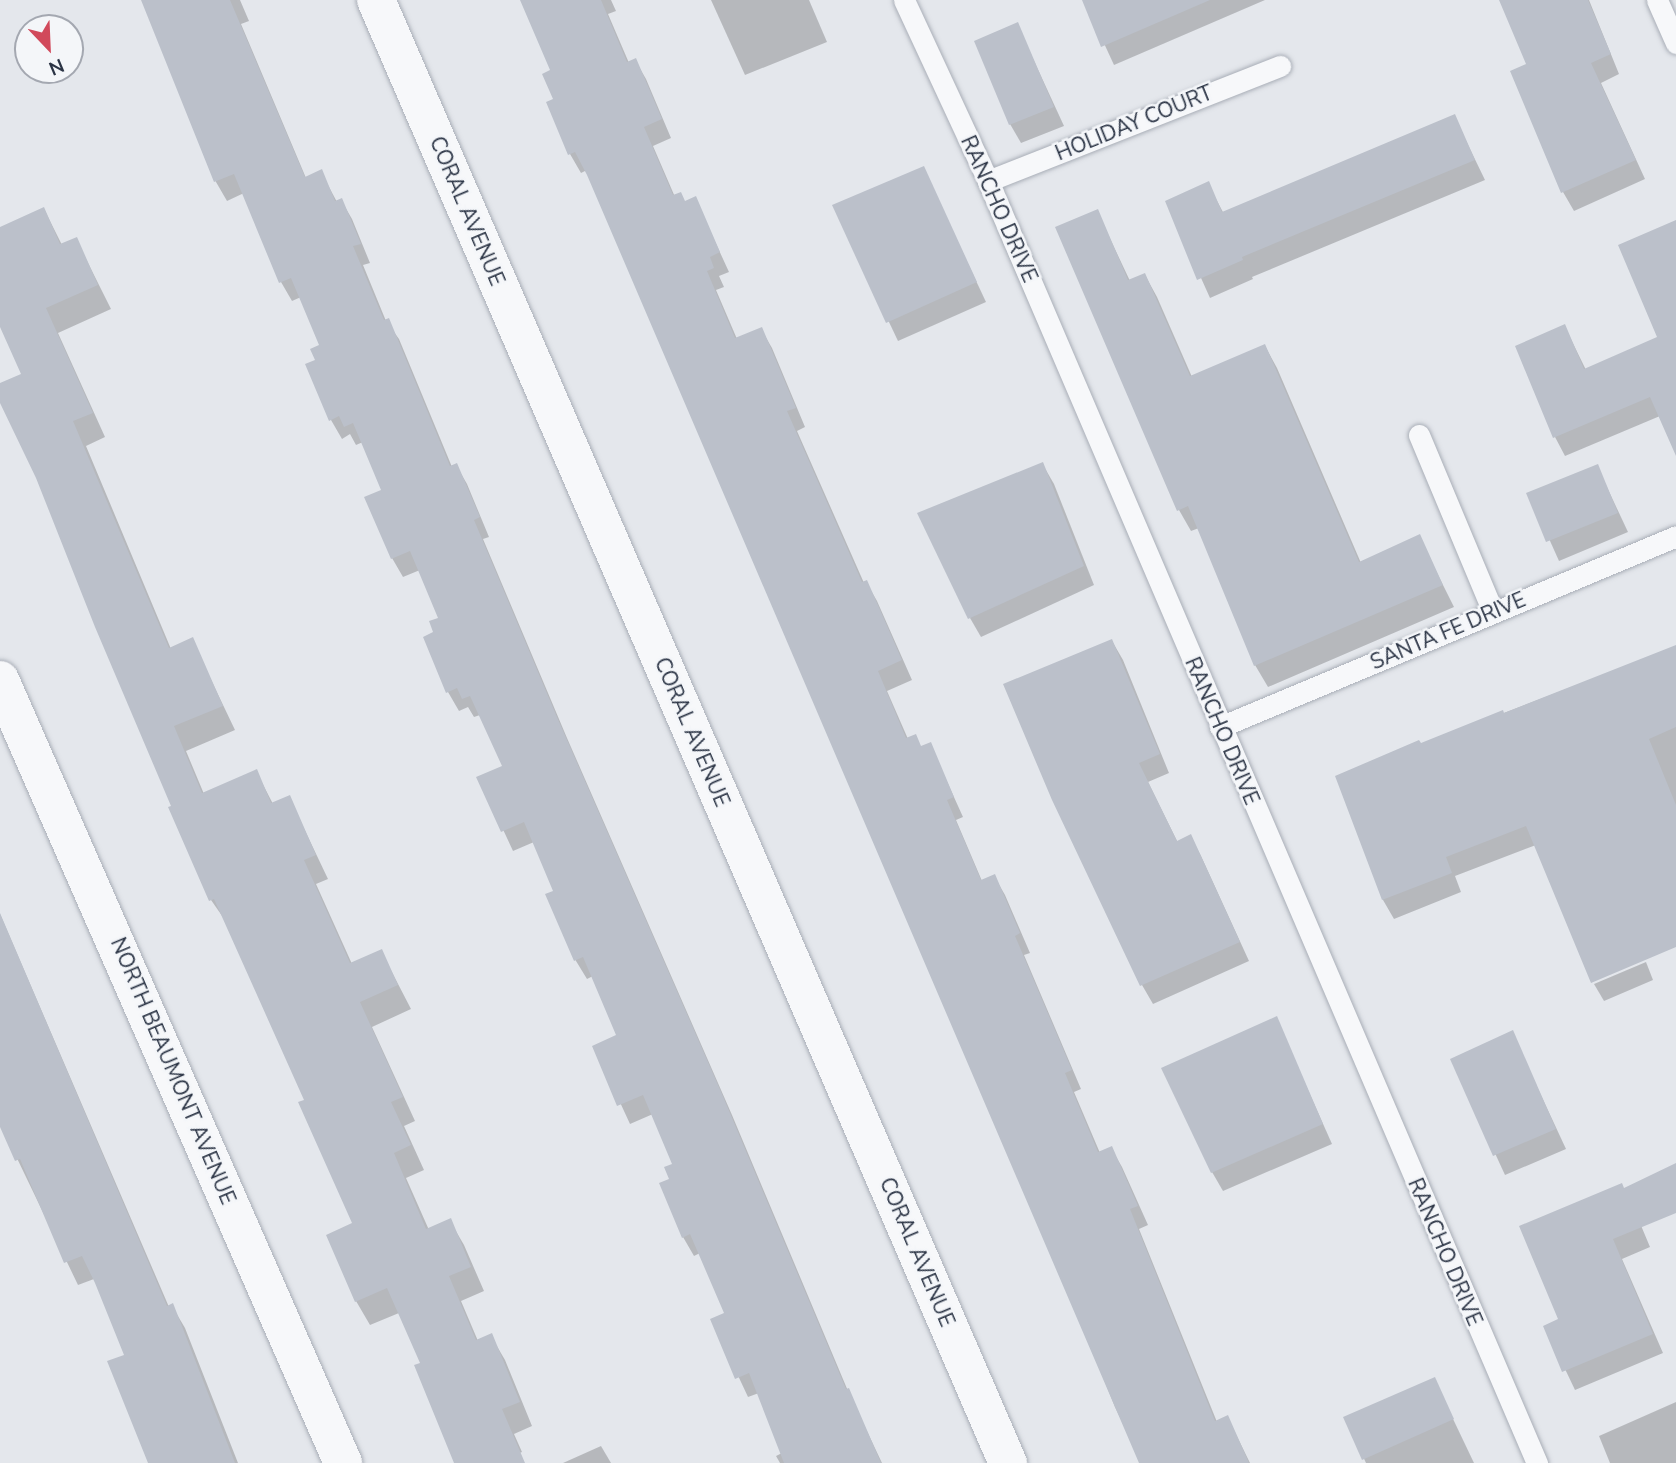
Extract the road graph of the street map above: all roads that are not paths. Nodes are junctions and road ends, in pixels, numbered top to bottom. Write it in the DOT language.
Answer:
graph roads {
  1 [pos="376,0"];
  2 [pos="904,0"];
  3 [pos="1657,0"];
  4 [pos="1676,43"];
  5 [pos="1280,66"];
  6 [pos="988,181"];
  7 [pos="1419,436"];
  8 [pos="1676,536"];
  9 [pos="1493,611"];
  10 [pos="0,680"];
  11 [pos="1220,727"];
  12 [pos="343,1463"];
  13 [pos="1008,1463"];
  14 [pos="1537,1463"];
  1 -- 13 [label="street, CORAL AVENUE"];
  2 -- 6 [label="lane, RANCHO DRIVE"];
  3 -- 4 [label="lane"];
  5 -- 6 [label="lane, HOLIDAY COURT"];
  6 -- 11 [label="lane, RANCHO DRIVE"];
  7 -- 9 [label="lane"];
  8 -- 9 [label="lane, SANTA FE DRIVE"];
  9 -- 11 [label="lane, SANTA FE DRIVE"];
  10 -- 12 [label="street, NORTH BEAUMONT AVENUE"];
  11 -- 14 [label="lane, RANCHO DRIVE"];
}
